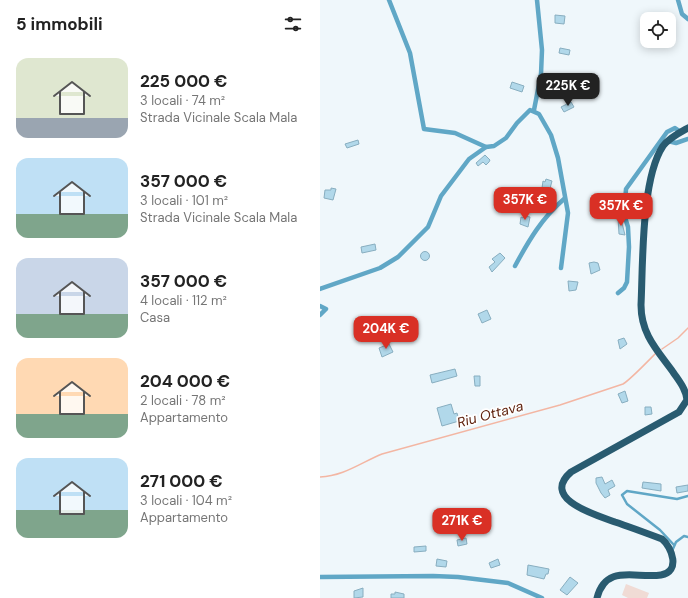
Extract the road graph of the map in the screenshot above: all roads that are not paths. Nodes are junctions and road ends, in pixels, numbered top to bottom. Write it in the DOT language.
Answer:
graph roads {
  1 [pos="389,0"];
  2 [pos="537,0"];
  3 [pos="678,0"];
  4 [pos="688,18"];
  5 [pos="534,110"];
  6 [pos="685,130"];
  7 [pos="688,139"];
  8 [pos="668,141"];
  9 [pos="486,147"];
  10 [pos="564,199"];
  11 [pos="515,266"];
  12 [pos="561,268"];
  13 [pos="320,290"];
  14 [pos="618,293"];
  15 [pos="320,306"];
  16 [pos="320,315"];
  17 [pos="688,496"];
  18 [pos="688,537"];
  19 [pos="673,548"];
  20 [pos="320,577"];
  21 [pos="542,598"];
  22 [pos="597,598"];
  1 -- 9 [label="street"];
  2 -- 5 [label="street"];
  3 -- 4 [label="street"];
  5 -- 9 [label="street"];
  5 -- 10 [label="street"];
  6 -- 8 [label="main road"];
  6 -- 14 [label="street"];
  7 -- 8 [label="street"];
  8 -- 19 [label="main road"];
  9 -- 13 [label="street"];
  10 -- 11 [label="street"];
  10 -- 12 [label="street"];
  15 -- 16 [label="street"];
  17 -- 19 [label="lane"];
  18 -- 19 [label="lane"];
  19 -- 22 [label="main road"];
  20 -- 21 [label="street"];
}
